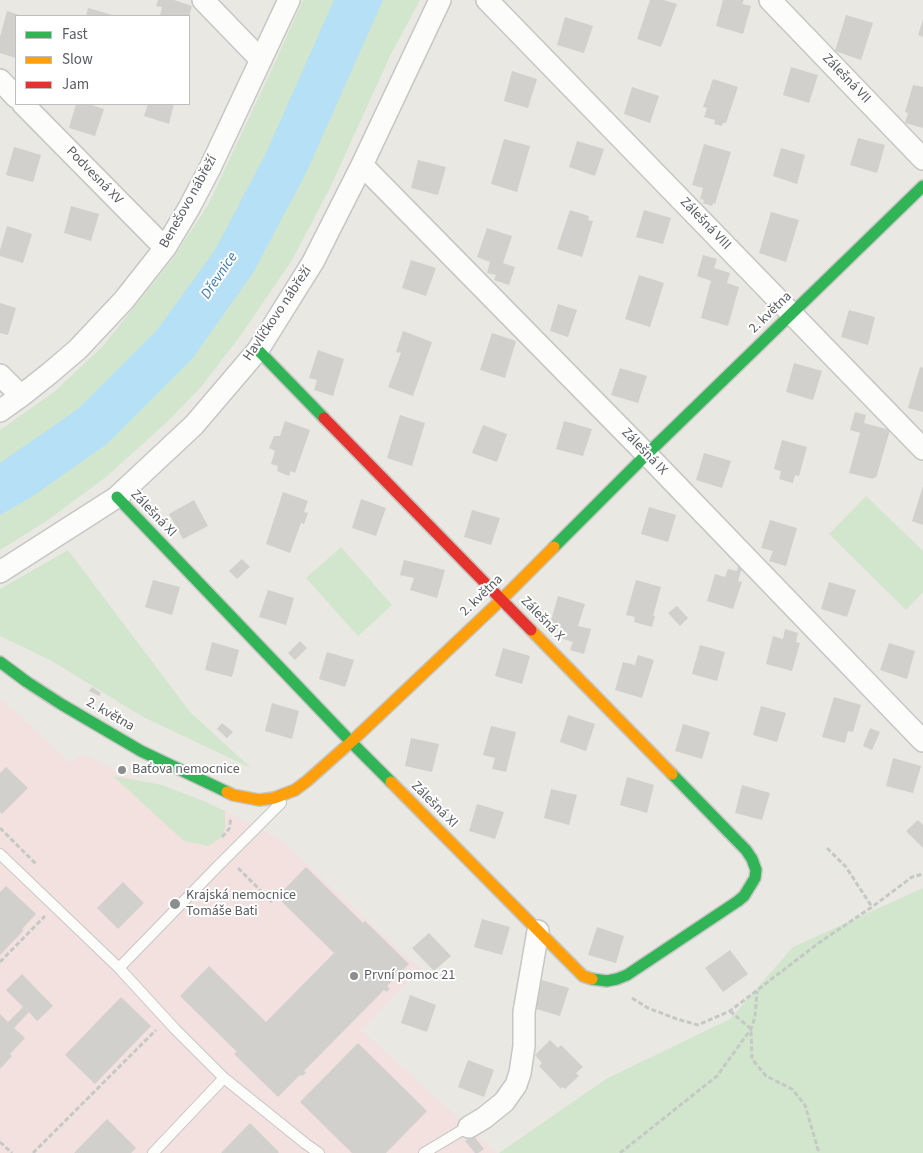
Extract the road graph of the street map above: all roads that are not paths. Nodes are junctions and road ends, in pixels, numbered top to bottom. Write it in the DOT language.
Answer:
graph roads {
  1 [pos="203,0"];
  2 [pos="289,0"];
  3 [pos="440,0"];
  4 [pos="487,0"];
  5 [pos="770,0"];
  6 [pos="261,60"];
  7 [pos="0,80"];
  8 [pos="15,95"];
  9 [pos="24,105"];
  10 [pos="923,159"];
  11 [pos="362,165"];
  12 [pos="923,186"];
  13 [pos="165,248"];
  14 [pos="792,314"];
  15 [pos="258,350"];
  16 [pos="0,374"];
  17 [pos="21,396"];
  18 [pos="0,411"];
  19 [pos="923,449"];
  20 [pos="646,455"];
  21 [pos="117,497"];
  22 [pos="0,572"];
  23 [pos="502,599"];
  24 [pos="0,662"];
  25 [pos="923,741"];
  26 [pos="351,742"];
  27 [pos="295,790"];
  28 [pos="0,854"];
  29 [pos="538,930"];
  30 [pos="118,968"];
  31 [pos="607,981"];
  32 [pos="224,1078"];
  33 [pos="470,1127"];
  34 [pos="152,1153"];
  35 [pos="319,1153"];
  36 [pos="424,1153"];
  1 -- 6 [label="street"];
  2 -- 6 [label="street, Benešovo nábřeží"];
  3 -- 11 [label="street, Havlíčkovo nábřeží"];
  4 -- 14 [label="street, Zálešná VIII"];
  5 -- 10 [label="street, Zálešná VII"];
  6 -- 13 [label="street, Benešovo nábřeží"];
  7 -- 8 [label="street"];
  9 -- 13 [label="street, Podvesná XV"];
  11 -- 15 [label="street, Havlíčkovo nábřeží"];
  11 -- 20 [label="street, Zálešná IX"];
  12 -- 14 [label="street, 2. května"];
  13 -- 17 [label="street, Benešovo nábřeží"];
  14 -- 19 [label="street, Zálešná VIII"];
  14 -- 20 [label="street, 2. května"];
  15 -- 21 [label="street, Havlíčkovo nábřeží"];
  15 -- 23 [label="street, Zálešná X"];
  16 -- 17 [label="street"];
  17 -- 18 [label="street, Benešovo nábřeží"];
  20 -- 23 [label="street, 2. května"];
  20 -- 25 [label="street, Zálešná IX"];
  21 -- 22 [label="street, Havlíčkovo nábřeží"];
  21 -- 26 [label="street, Zálešná XI"];
  23 -- 26 [label="street, 2. května"];
  23 -- 31 [label="street, Zálešná X"];
  24 -- 27 [label="street, 2. května"];
  26 -- 27 [label="street, 2. května"];
  26 -- 29 [label="street, Zálešná XI"];
  27 -- 30 [label="lane"];
  28 -- 30 [label="lane"];
  29 -- 31 [label="street, Zálešná XI"];
  29 -- 33 [label="street"];
  30 -- 32 [label="lane"];
  32 -- 34 [label="lane"];
  32 -- 35 [label="lane"];
  33 -- 36 [label="lane"];
}
